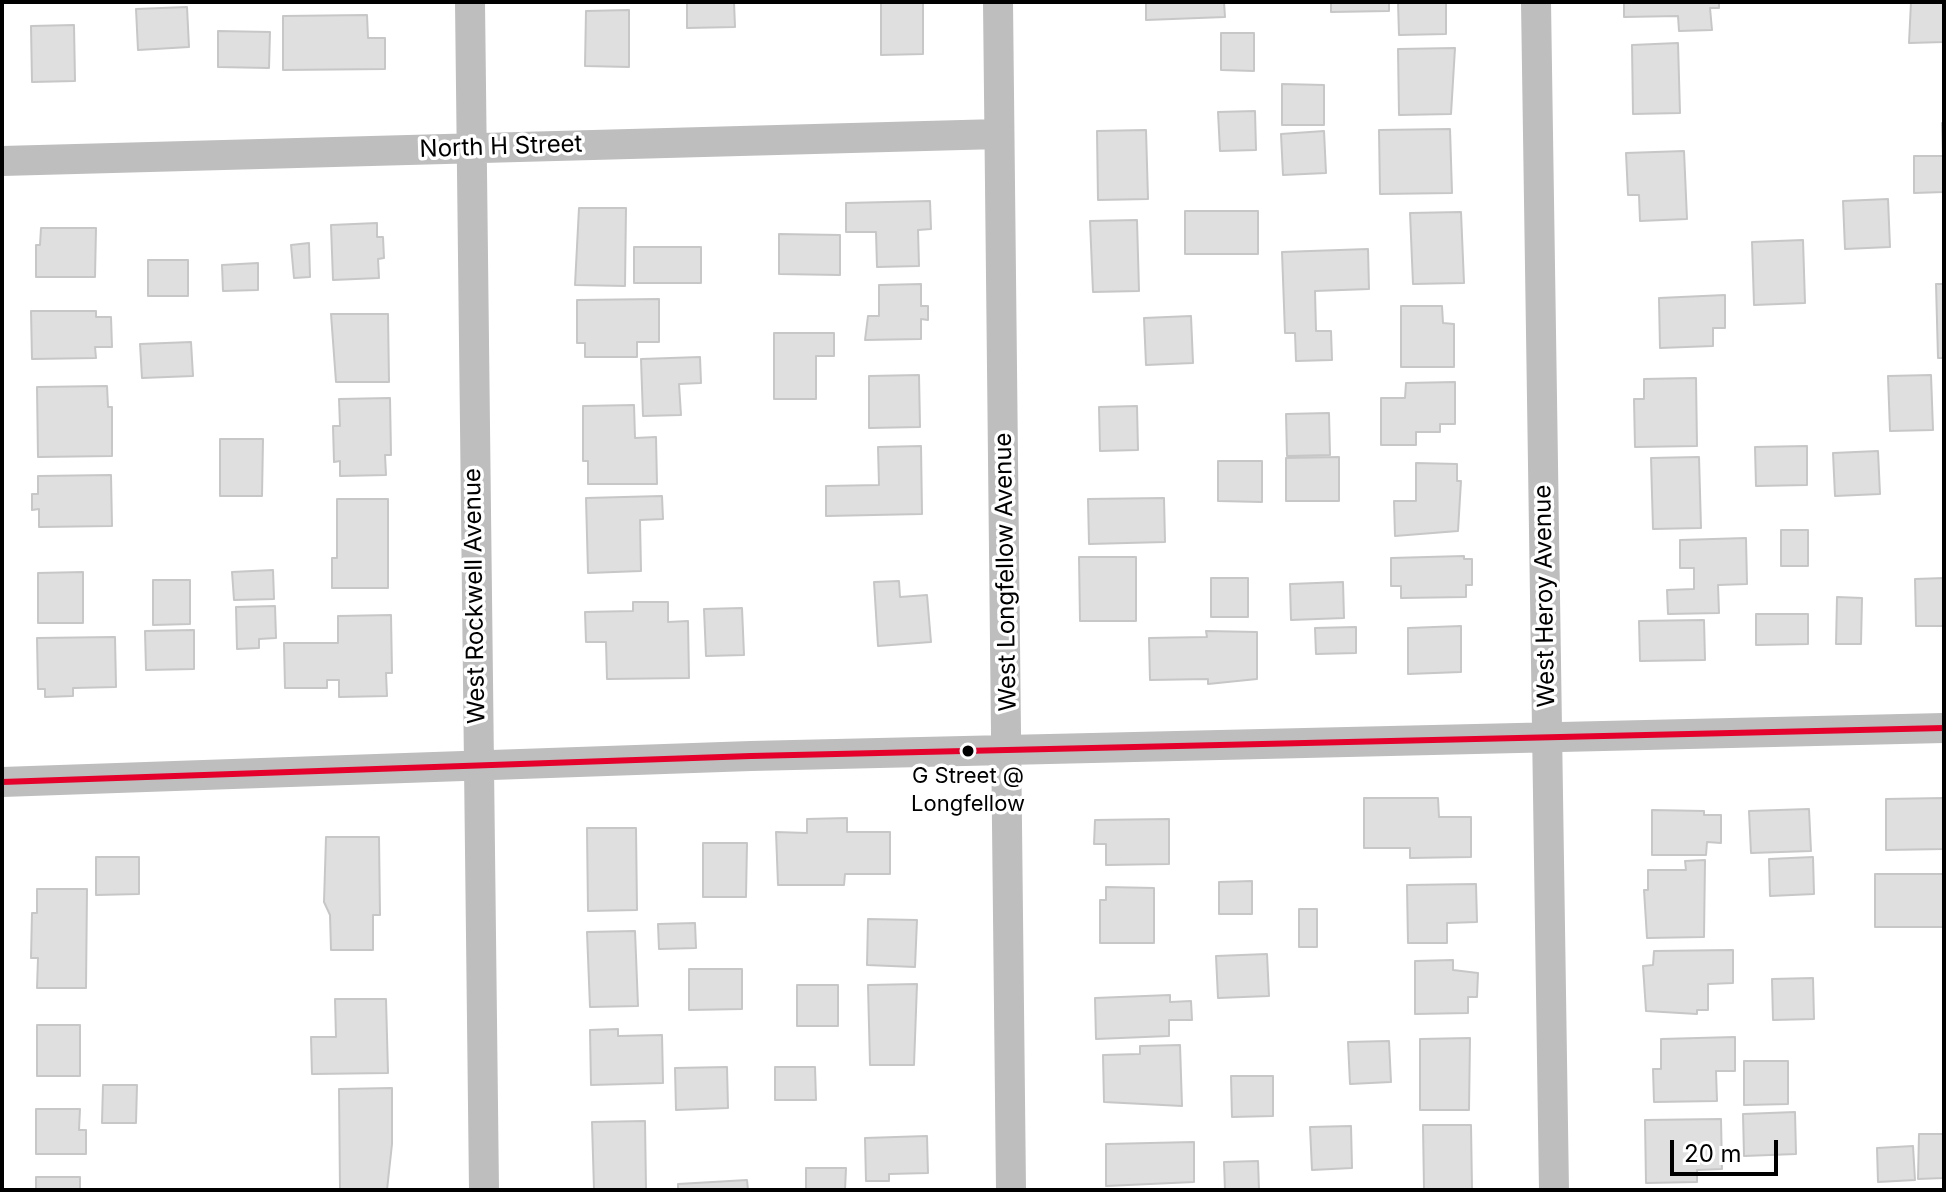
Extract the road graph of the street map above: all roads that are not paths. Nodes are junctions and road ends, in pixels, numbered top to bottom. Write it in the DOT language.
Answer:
graph roads {
  1 [pos="470,2"];
  2 [pos="998,2"];
  3 [pos="1536,2"];
  4 [pos="999,134"];
  5 [pos="471,147"];
  6 [pos="2,161"];
  7 [pos="1944,728"];
  8 [pos="1547,737"];
  9 [pos="1008,750"];
  10 [pos="477,764"];
  11 [pos="2,782"];
  12 [pos="484,1190"];
  13 [pos="1011,1190"];
  14 [pos="1554,1190"];
  1 -- 5 [label="street, West Rockwell Avenue"];
  2 -- 4 [label="street, West Longfellow Avenue"];
  3 -- 8 [label="street, West Heroy Avenue"];
  4 -- 5 [label="street, North H Street"];
  4 -- 9 [label="street, West Longfellow Avenue"];
  5 -- 6 [label="street, North H Street"];
  5 -- 10 [label="street, West Rockwell Avenue"];
  7 -- 8 [label="street"];
  8 -- 9 [label="street"];
  8 -- 14 [label="street, West Heroy Avenue"];
  9 -- 10 [label="street"];
  9 -- 13 [label="street, West Longfellow Avenue"];
  10 -- 11 [label="street"];
  10 -- 12 [label="street, West Rockwell Avenue"];
}
